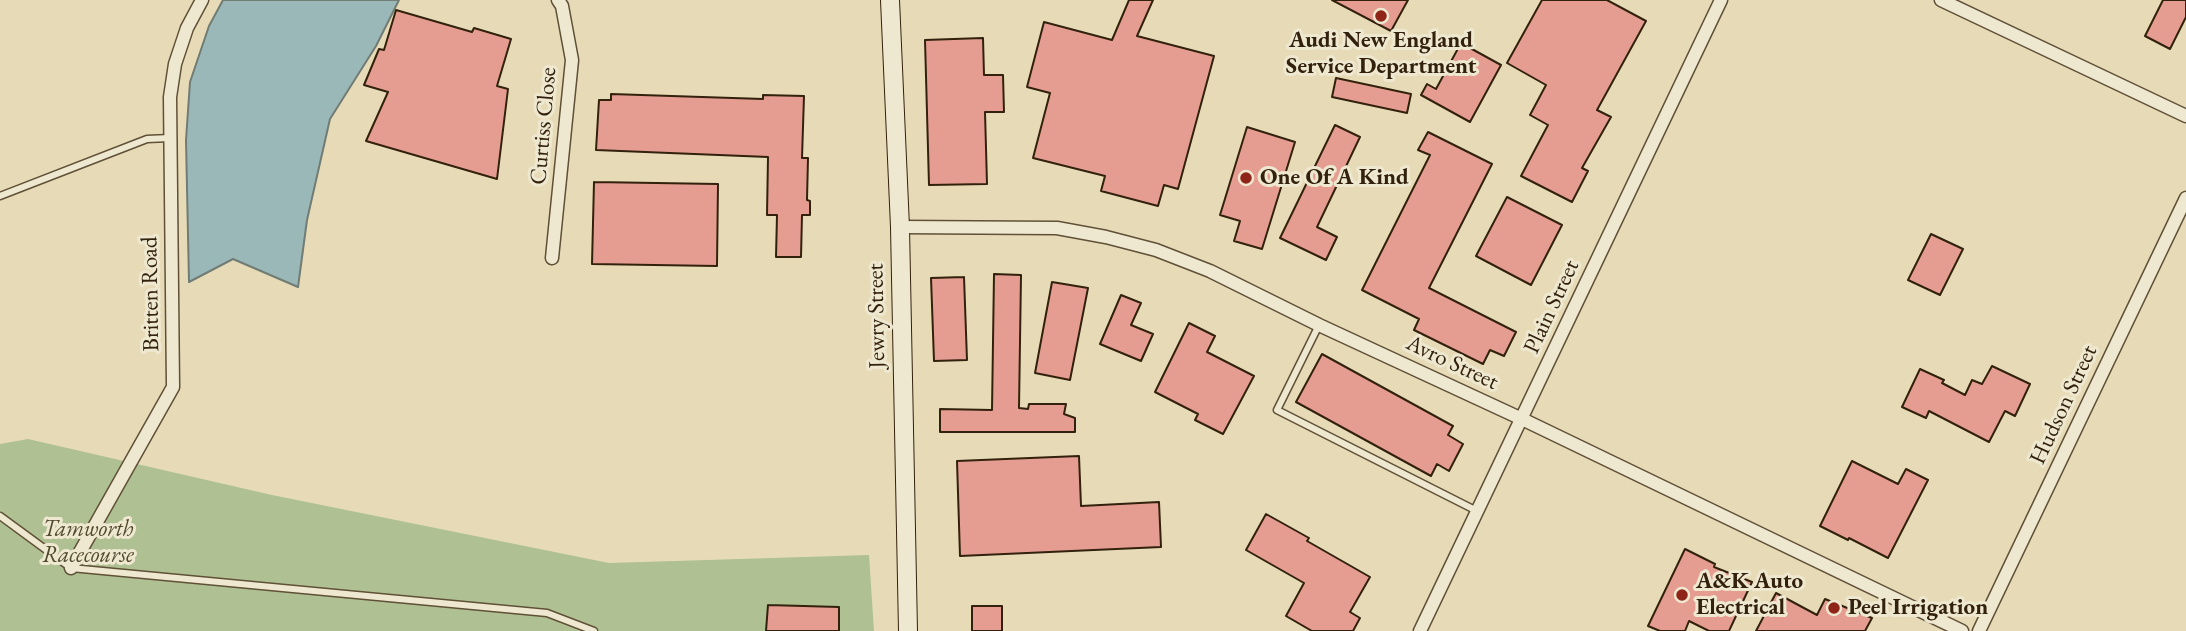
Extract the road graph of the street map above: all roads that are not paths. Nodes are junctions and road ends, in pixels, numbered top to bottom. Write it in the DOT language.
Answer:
graph roads {
  1 [pos="202,0"];
  2 [pos="558,0"];
  3 [pos="890,0"];
  4 [pos="1721,0"];
  5 [pos="1941,0"];
  6 [pos="2186,116"];
  7 [pos="170,138"];
  8 [pos="0,196"];
  9 [pos="2186,198"];
  10 [pos="900,227"];
  11 [pos="552,258"];
  12 [pos="1319,325"];
  13 [pos="1522,419"];
  14 [pos="1477,510"];
  15 [pos="0,516"];
  16 [pos="71,568"];
  17 [pos="593,631"];
  18 [pos="908,631"];
  19 [pos="1420,631"];
  20 [pos="1962,631"];
  21 [pos="1979,631"];
  1 -- 7 [label="street, Britten Road"];
  2 -- 11 [label="street, Curtiss Close"];
  3 -- 10 [label="main road, Jewry Street"];
  4 -- 13 [label="street, Plain Street"];
  5 -- 6 [label="street"];
  7 -- 8 [label="lane"];
  7 -- 16 [label="street, Britten Road"];
  9 -- 21 [label="street, Hudson Street"];
  10 -- 12 [label="street, Avro Street"];
  10 -- 18 [label="main road, Jewry Street"];
  12 -- 13 [label="street, Avro Street"];
  12 -- 14 [label="lane"];
  13 -- 14 [label="street, Plain Street"];
  13 -- 20 [label="street, Avro Street"];
  14 -- 19 [label="street, Plain Street"];
  15 -- 16 [label="lane"];
  16 -- 17 [label="lane"];
}
